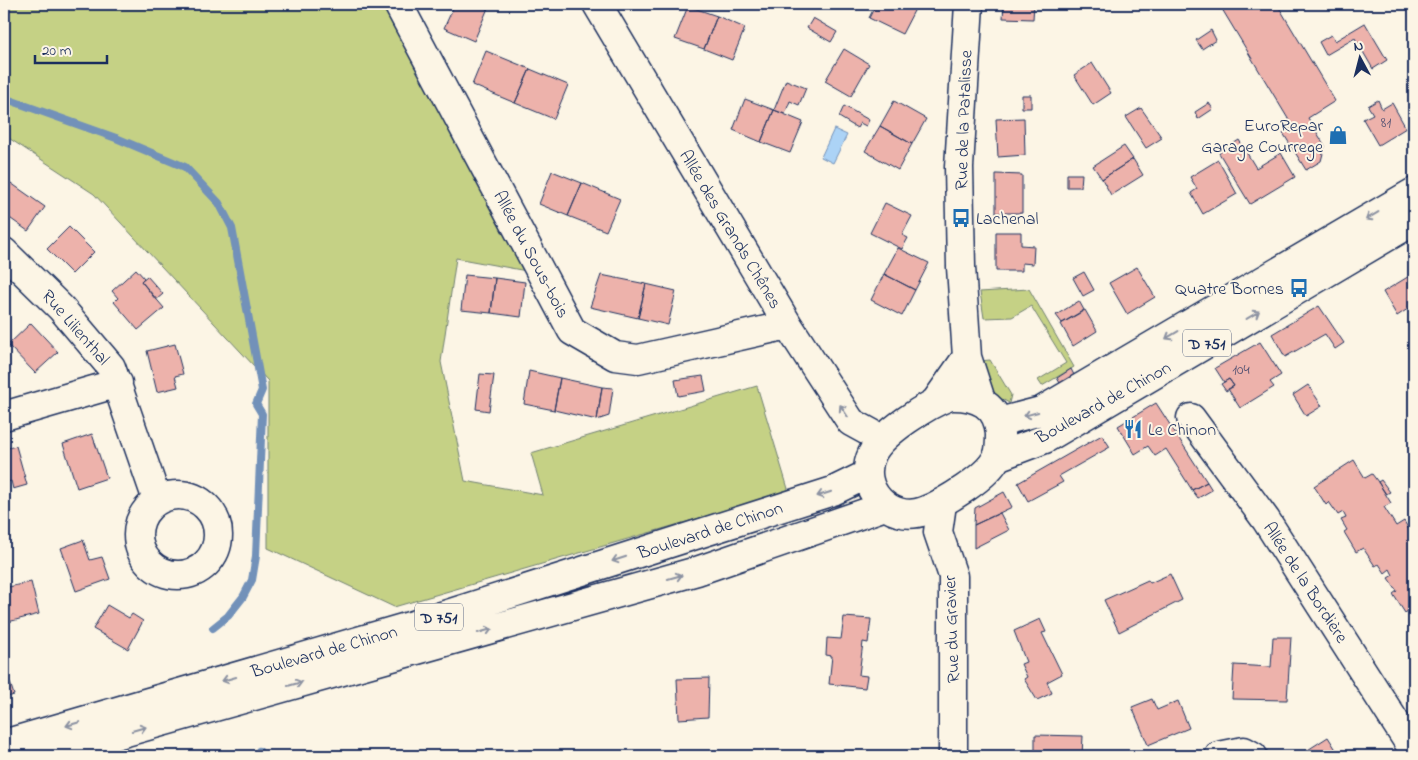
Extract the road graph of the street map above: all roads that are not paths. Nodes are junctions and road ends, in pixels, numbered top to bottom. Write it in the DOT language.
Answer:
graph roads {
  1 [pos="398,4"];
  2 [pos="596,4"];
  3 [pos="969,4"];
  4 [pos="1414,192"];
  5 [pos="1408,229"];
  6 [pos="4,252"];
  7 [pos="788,325"];
  8 [pos="967,357"];
  9 [pos="118,383"];
  10 [pos="981,400"];
  11 [pos="936,401"];
  12 [pos="4,416"];
  13 [pos="1191,418"];
  14 [pos="999,422"];
  15 [pos="882,439"];
  16 [pos="997,457"];
  17 [pos="868,474"];
  18 [pos="157,500"];
  19 [pos="942,504"];
  20 [pos="885,506"];
  21 [pos="4,744"];
  22 [pos="1414,751"];
  23 [pos="41,756"];
  24 [pos="953,756"];
  25 [pos="1219,756"];
  26 [pos="1253,756"];
  1 -- 7 [label="main road, Allée du Sous-bois"];
  2 -- 7 [label="main road, Allée des Grands Chênes"];
  3 -- 8 [label="main road, Rue de la Patalisse"];
  4 -- 14 [label="main road, Boulevard de Chinon / D 751, one-way"];
  16 -- 5 [label="main road, Boulevard de Chinon / D 751, one-way"];
  6 -- 9 [label="main road, Rue Lilienthal"];
  15 -- 7 [label="main road, Allée des Grands Chênes, one-way"];
  8 -- 10 [label="main road, Rue de la Patalisse"];
  8 -- 11 [label="main road"];
  9 -- 12 [label="main road"];
  9 -- 18 [label="main road, Rue Lilienthal"];
  10 -- 11 [label="main road"];
  10 -- 14 [label="main road"];
  11 -- 15 [label="main road"];
  13 -- 22 [label="main road, Allée de la Bordière"];
  14 -- 16 [label="main road"];
  15 -- 17 [label="main road"];
  16 -- 19 [label="main road"];
  17 -- 20 [label="main road"];
  17 -- 21 [label="main road, Boulevard de Chinon / D 751, one-way"];
  19 -- 20 [label="main road"];
  19 -- 24 [label="main road, Rue du Gravier"];
  23 -- 20 [label="main road, Boulevard de Chinon / D 751, one-way"];
  25 -- 26 [label="main road"];
}
